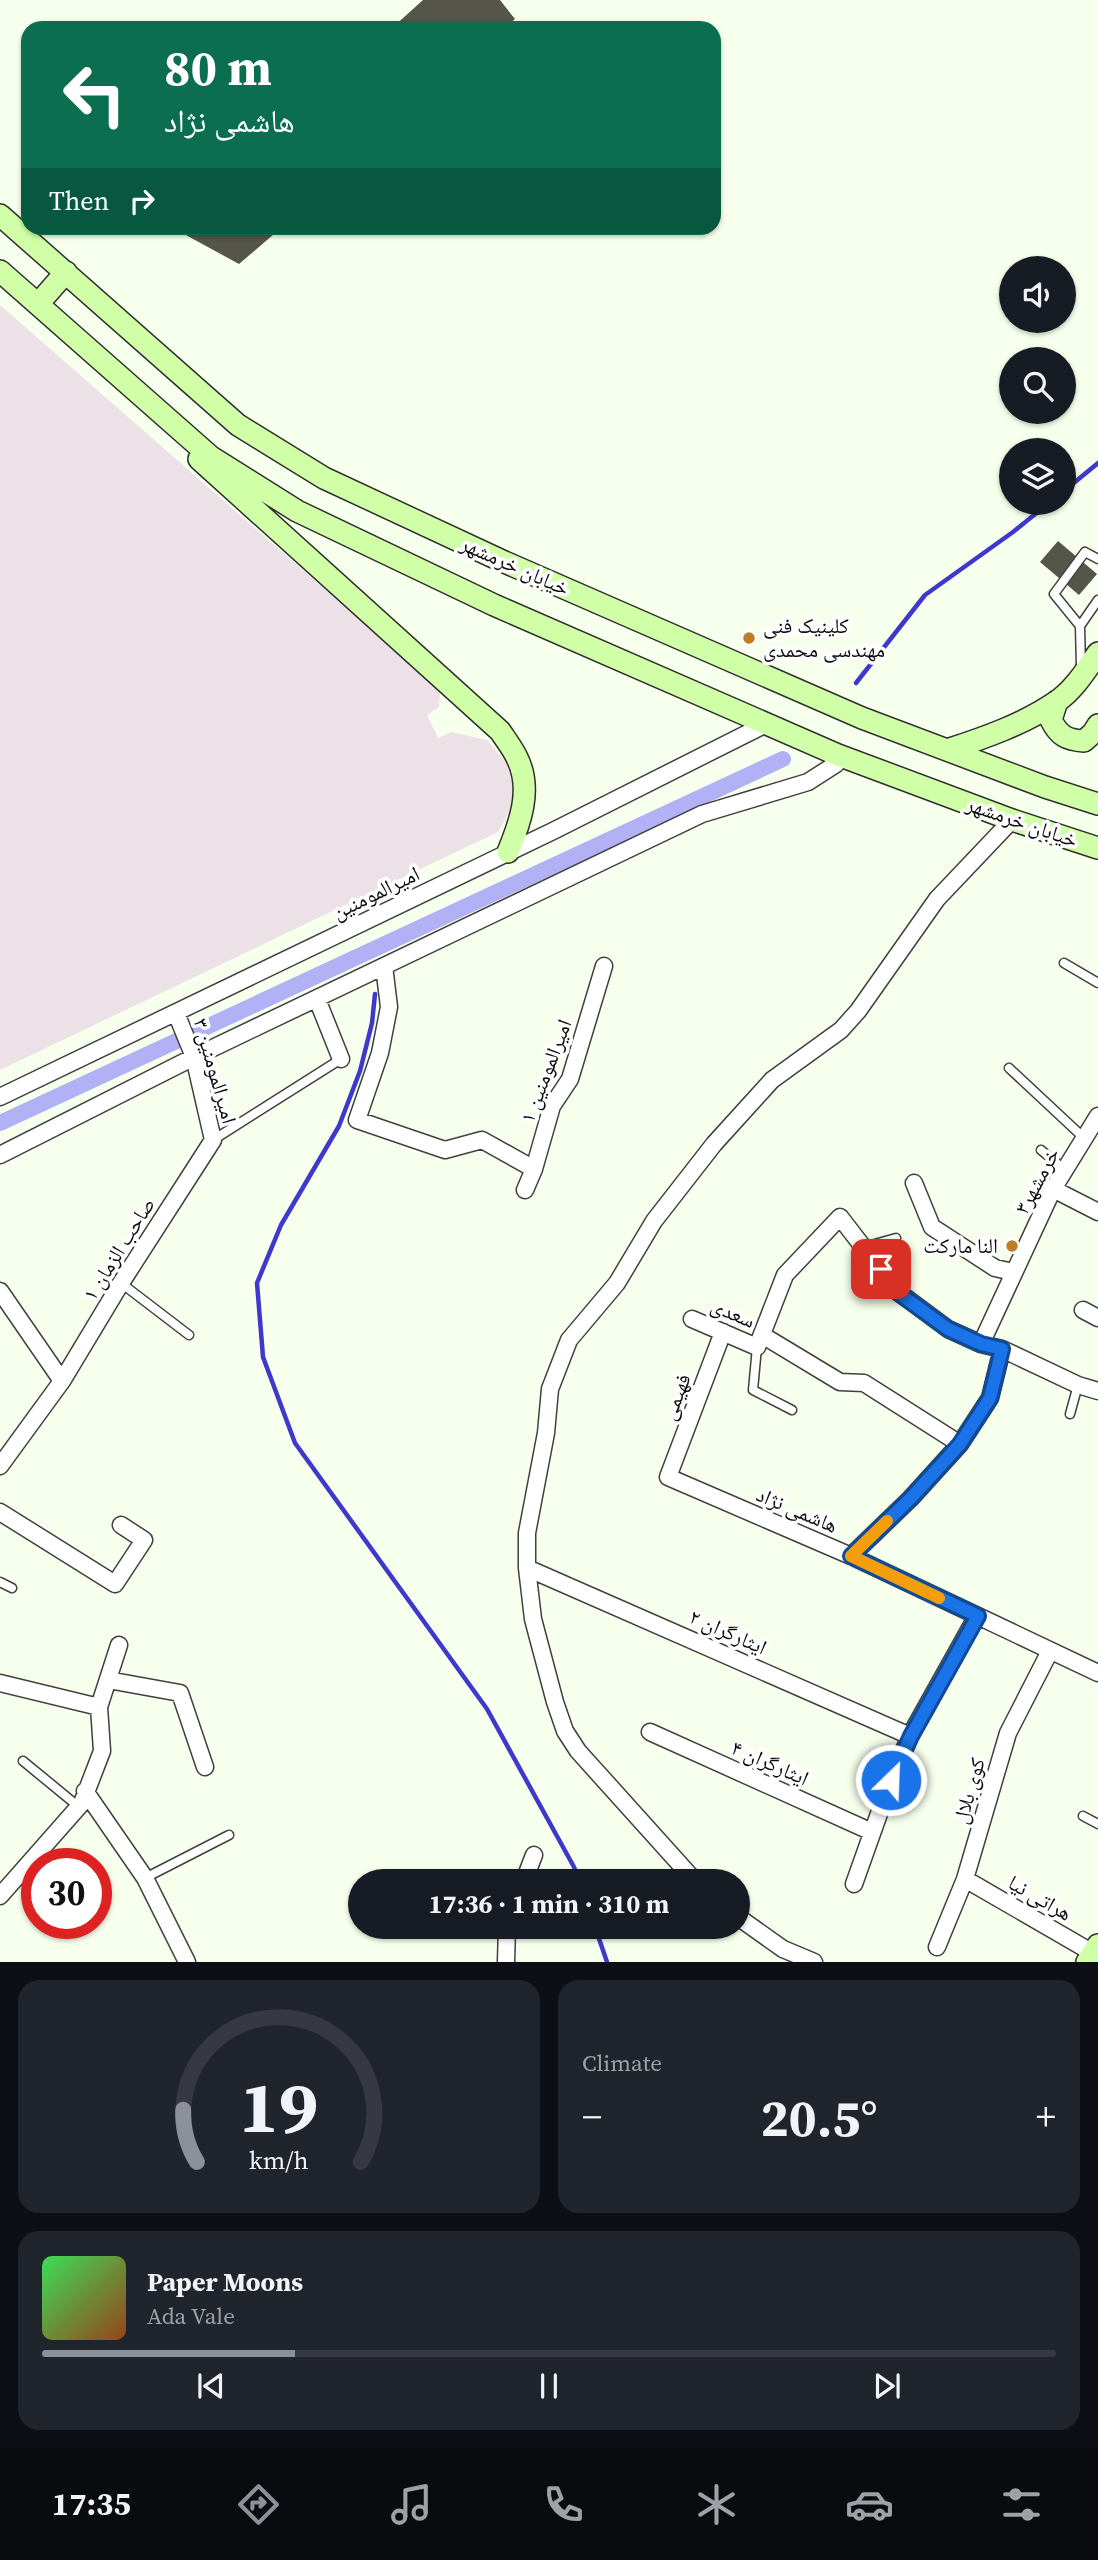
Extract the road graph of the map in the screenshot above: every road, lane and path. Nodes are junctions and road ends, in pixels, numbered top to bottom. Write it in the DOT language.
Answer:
graph roads {
  1 [pos="0,215"];
  2 [pos="21,233"];
  3 [pos="23,235"];
  4 [pos="0,271"];
  5 [pos="66,272"];
  6 [pos="38,304"];
  7 [pos="149,402"];
  8 [pos="1098,559"];
  9 [pos="1098,600"];
  10 [pos="1080,626"];
  11 [pos="1098,653"];
  12 [pos="1082,677"];
  13 [pos="1057,701"];
  14 [pos="768,723"];
  15 [pos="1098,725"];
  16 [pos="947,750"];
  17 [pos="838,755"];
  18 [pos="1098,804"];
  19 [pos="1012,820"];
  20 [pos="1098,848"];
  21 [pos="508,852"];
  22 [pos="1064,963"];
  23 [pos="384,966"];
  24 [pos="604,966"];
  25 [pos="1098,983"];
  26 [pos="317,999"];
  27 [pos="176,1013"];
  28 [pos="194,1057"];
  29 [pos="341,1059"];
  30 [pos="1009,1068"];
  31 [pos="0,1097"];
  32 [pos="1098,1116"];
  33 [pos="1084,1139"];
  34 [pos="213,1140"];
  35 [pos="1041,1150"];
  36 [pos="0,1155"];
  37 [pos="534,1169"];
  38 [pos="1065,1170"];
  39 [pos="914,1183"];
  40 [pos="1053,1189"];
  41 [pos="525,1190"];
  42 [pos="1098,1212"];
  43 [pos="896,1238"];
  44 [pos="864,1247"];
  45 [pos="1013,1272"];
  46 [pos="121,1283"];
  47 [pos="0,1291"];
  48 [pos="1083,1310"];
  49 [pos="1098,1318"];
  50 [pos="692,1319"];
  51 [pos="723,1332"];
  52 [pos="189,1335"];
  53 [pos="760,1341"];
  54 [pos="981,1344"];
  55 [pos="1002,1349"];
  56 [pos="62,1381"];
  57 [pos="1078,1385"];
  58 [pos="1098,1391"];
  59 [pos="792,1410"];
  60 [pos="1070,1414"];
  61 [pos="960,1444"];
  62 [pos="0,1466"];
  63 [pos="668,1478"];
  64 [pos="0,1512"];
  65 [pos="121,1525"];
  66 [pos="851,1556"];
  67 [pos="527,1568"];
  68 [pos="0,1582"];
  69 [pos="12,1588"];
  70 [pos="978,1616"];
  71 [pos="119,1645"];
  72 [pos="1050,1651"];
  73 [pos="1098,1673"];
  74 [pos="108,1680"];
  75 [pos="0,1683"];
  76 [pos="99,1707"];
  77 [pos="650,1732"];
  78 [pos="911,1736"];
  79 [pos="23,1760"];
  80 [pos="205,1767"];
  81 [pos="85,1791"];
  82 [pos="79,1807"];
  83 [pos="1083,1816"];
  84 [pos="1098,1824"];
  85 [pos="872,1832"];
  86 [pos="229,1835"];
  87 [pos="534,1855"];
  88 [pos="529,1869"];
  89 [pos="684,1869"];
  90 [pos="145,1878"];
  91 [pos="965,1879"];
  92 [pos="853,1884"];
  93 [pos="0,1896"];
  94 [pos="750,1926"];
  95 [pos="507,1939"];
  96 [pos="937,1947"];
  97 [pos="1093,1953"];
  98 [pos="187,1962"];
  99 [pos="506,1962"];
  100 [pos="814,1962"];
  1 -- 2 [label="main road, خیابان خرمشهر"];
  3 -- 5 [label="main road, خیابان خرمشهر"];
  4 -- 6 [label="main road, خیابان خرمشهر"];
  5 -- 6 [label="main road"];
  5 -- 16 [label="main road, خیابان خرمشهر"];
  6 -- 7 [label="main road, خیابان خرمشهر"];
  7 -- 14 [label="main road, خیابان خرمشهر"];
  7 -- 21 [label="main road"];
  8 -- 10 [label="lane"];
  9 -- 10 [label="lane"];
  10 -- 12 [label="lane"];
  11 -- 12 [label="main road"];
  12 -- 13 [label="main road"];
  13 -- 15 [label="main road"];
  13 -- 16 [label="main road"];
  14 -- 17 [label="main road, خیابان خرمشهر"];
  14 -- 21 [label="street, امیرالمومنین"];
  16 -- 18 [label="main road, خیابان خرمشهر"];
  17 -- 19 [label="main road, خیابان خرمشهر"];
  17 -- 23 [label="street"];
  19 -- 20 [label="main road, خیابان خرمشهر"];
  19 -- 67 [label="street"];
  21 -- 27 [label="street, امیرالمومنین"];
  22 -- 25 [label="lane"];
  23 -- 26 [label="street"];
  23 -- 37 [label="street"];
  24 -- 37 [label="street, امیرالمومنین ۱"];
  26 -- 28 [label="street"];
  26 -- 29 [label="street"];
  27 -- 28 [label="street, امیرالمومنین ۳"];
  27 -- 31 [label="street, امیرالمومنین"];
  28 -- 34 [label="street, امیرالمومنین ۳"];
  28 -- 36 [label="street"];
  29 -- 34 [label="lane"];
  30 -- 33 [label="lane"];
  32 -- 33 [label="street, خرمشهر۳"];
  33 -- 38 [label="street, خرمشهر۳"];
  34 -- 46 [label="street, صاحب الزمان ۱"];
  35 -- 38 [label="lane"];
  37 -- 41 [label="street, امیرالمومنین ۱"];
  38 -- 40 [label="street, خرمشهر۳"];
  39 -- 45 [label="street"];
  40 -- 42 [label="street"];
  40 -- 45 [label="street, خرمشهر۳"];
  43 -- 44 [label="lane"];
  44 -- 53 [label="street"];
  44 -- 54 [label="street"];
  45 -- 54 [label="street, خرمشهر۳"];
  46 -- 52 [label="lane"];
  46 -- 56 [label="street, صاحب الزمان ۱"];
  47 -- 56 [label="street"];
  48 -- 49 [label="street"];
  50 -- 51 [label="street, سعدی"];
  51 -- 53 [label="street, سعدی"];
  51 -- 63 [label="street, فهیمی"];
  53 -- 59 [label="lane"];
  53 -- 61 [label="street, سعدی"];
  54 -- 55 [label="street"];
  55 -- 57 [label="street"];
  55 -- 61 [label="street"];
  56 -- 62 [label="street, صاحب الزمان ۱"];
  57 -- 58 [label="street"];
  57 -- 60 [label="lane"];
  61 -- 66 [label="street"];
  63 -- 66 [label="street, هاشمی نژاد"];
  64 -- 65 [label="street"];
  66 -- 70 [label="street, هاشمی نژاد"];
  67 -- 78 [label="street, ایثارگران ۲"];
  67 -- 89 [label="street"];
  68 -- 69 [label="lane"];
  70 -- 72 [label="street, هاشمی نژاد"];
  70 -- 78 [label="street"];
  71 -- 74 [label="street"];
  72 -- 73 [label="street, هاشمی نژاد"];
  72 -- 91 [label="street, کوی بلال"];
  74 -- 76 [label="street"];
  74 -- 80 [label="street"];
  75 -- 76 [label="street"];
  76 -- 81 [label="street"];
  77 -- 85 [label="street, ایثارگران ۴"];
  78 -- 85 [label="street"];
  79 -- 82 [label="lane"];
  81 -- 82 [label="street"];
  81 -- 90 [label="street"];
  82 -- 93 [label="street"];
  83 -- 84 [label="lane"];
  85 -- 92 [label="street"];
  86 -- 90 [label="lane"];
  87 -- 88 [label="street"];
  90 -- 98 [label="street"];
  91 -- 96 [label="street, کوی بلال"];
  91 -- 97 [label="street, هراتی نیا"];
  94 -- 100 [label="street"];
  95 -- 99 [label="street"];
}
